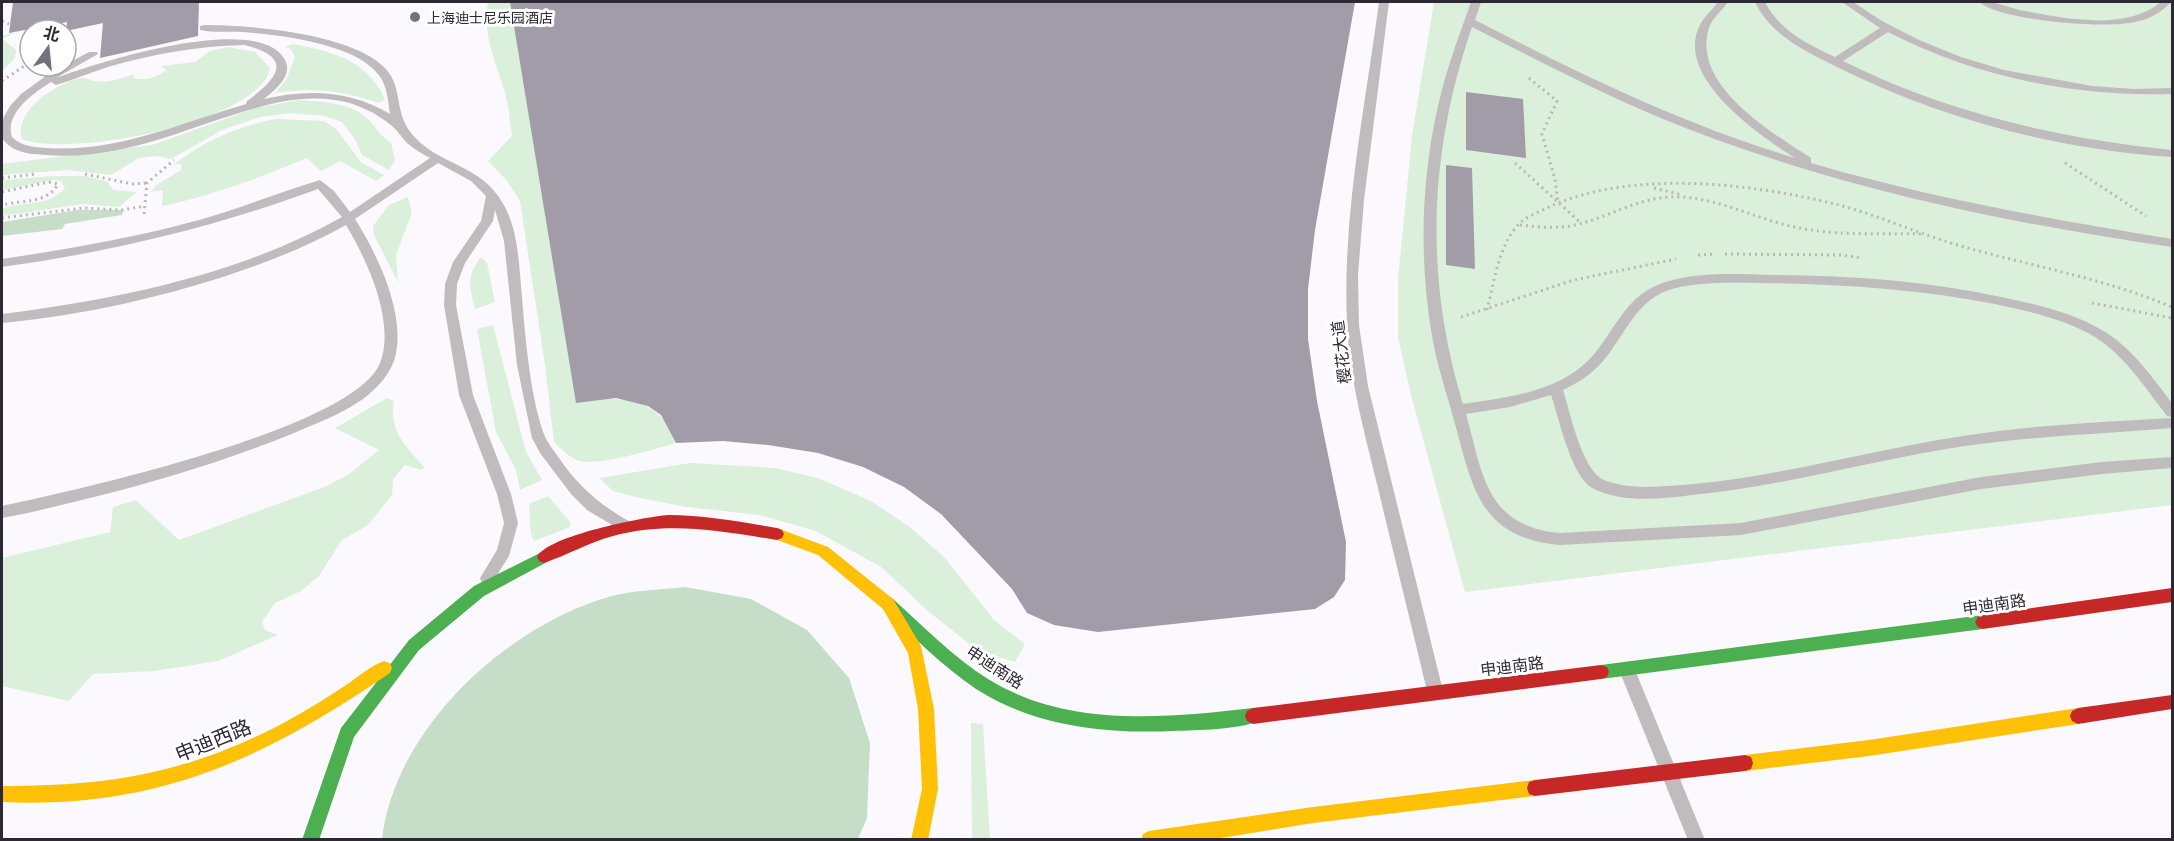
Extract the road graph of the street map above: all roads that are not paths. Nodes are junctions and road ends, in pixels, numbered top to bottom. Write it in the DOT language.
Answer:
graph roads {
  1 [pos="1384,2"];
  2 [pos="1476,2"];
  3 [pos="1723,2"];
  4 [pos="1760,2"];
  5 [pos="1847,2"];
  6 [pos="1984,2"];
  7 [pos="2166,2"];
  8 [pos="1469,21"];
  9 [pos="204,28"];
  10 [pos="1887,28"];
  11 [pos="270,32"];
  12 [pos="211,42"];
  13 [pos="93,54"];
  14 [pos="1835,62"];
  15 [pos="2172,91"];
  16 [pos="2160,92"];
  17 [pos="249,104"];
  18 [pos="2172,104"];
  19 [pos="8,119"];
  20 [pos="397,124"];
  21 [pos="2172,154"];
  22 [pos="438,158"];
  23 [pos="1822,170"];
  24 [pos="492,195"];
  25 [pos="350,216"];
  26 [pos="2172,243"];
  27 [pos="2,263"];
  28 [pos="2,319"];
  29 [pos="1556,389"];
  30 [pos="1458,410"];
  31 [pos="2172,412"];
  32 [pos="2172,423"];
  33 [pos="2172,463"];
  34 [pos="2,513"];
  35 [pos="626,526"];
  36 [pos="478,591"];
  37 [pos="2172,595"];
  38 [pos="888,604"];
  39 [pos="414,645"];
  40 [pos="1627,668"];
  41 [pos="1435,693"];
  42 [pos="2172,702"];
  43 [pos="1672,773"];
  44 [pos="2,794"];
  45 [pos="310,840"];
  46 [pos="919,840"];
  47 [pos="1149,840"];
  48 [pos="1698,840"];
  1 -- 41 [label="lane, 樱花大道"];
  2 -- 8 [label="lane"];
  3 -- 23 [label="lane"];
  4 -- 14 [label="lane"];
  5 -- 10 [label="lane"];
  6 -- 7 [label="lane"];
  8 -- 23 [label="lane"];
  8 -- 30 [label="lane"];
  9 -- 11 [label="lane"];
  10 -- 14 [label="lane"];
  10 -- 16 [label="lane"];
  11 -- 12 [label="lane"];
  11 -- 20 [label="lane"];
  12 -- 17 [label="lane"];
  12 -- 19 [label="lane"];
  13 -- 19 [label="lane"];
  14 -- 21 [label="lane"];
  15 -- 16 [label="lane"];
  16 -- 18 [label="lane"];
  17 -- 19 [label="lane"];
  17 -- 20 [label="lane"];
  20 -- 22 [label="lane"];
  22 -- 24 [label="lane"];
  22 -- 25 [label="lane"];
  23 -- 26 [label="lane"];
  24 -- 35 [label="lane"];
  24 -- 36 [label="lane"];
  25 -- 27 [label="lane"];
  25 -- 28 [label="lane"];
  25 -- 34 [label="lane"];
  29 -- 30 [label="lane"];
  29 -- 31 [label="lane"];
  29 -- 32 [label="lane"];
  30 -- 33 [label="lane"];
  35 -- 36 [label="street, 申迪南路"];
  35 -- 38 [label="street, 申迪南路"];
  36 -- 39 [label="street, 申迪南路"];
  37 -- 40 [label="street, 申迪南路"];
  38 -- 41 [label="street, 申迪南路"];
  38 -- 46 [label="street"];
  39 -- 44 [label="street, 申迪西路"];
  39 -- 45 [label="street"];
  40 -- 41 [label="street, 申迪南路"];
  40 -- 43 [label="lane"];
  42 -- 43 [label="street"];
  43 -- 47 [label="street"];
  43 -- 48 [label="lane"];
}
